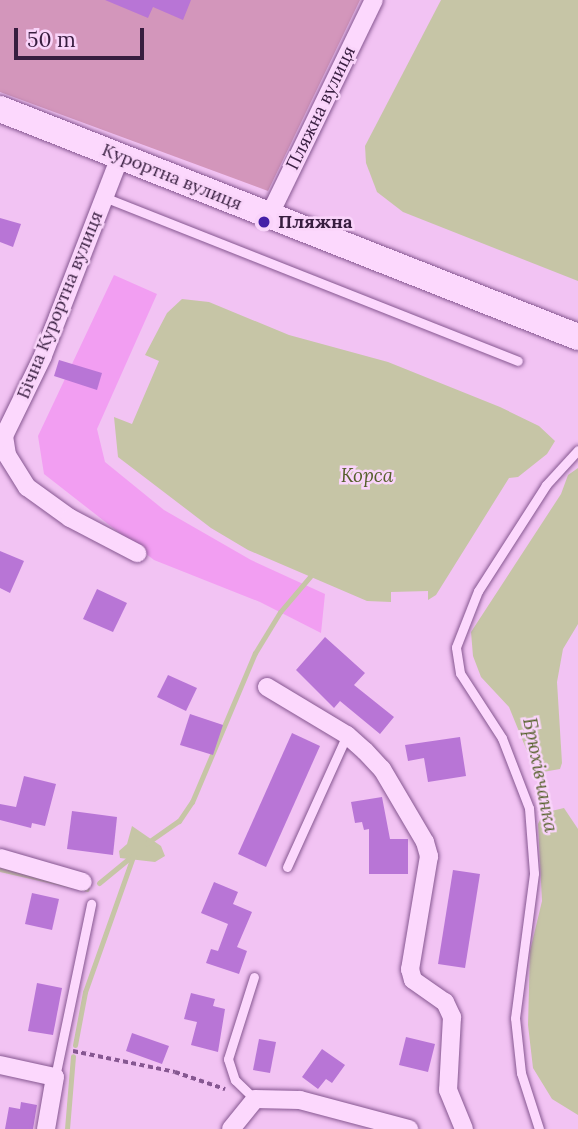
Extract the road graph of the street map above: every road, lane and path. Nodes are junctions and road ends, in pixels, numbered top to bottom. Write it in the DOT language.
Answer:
graph roads {
  1 [pos="374,0"];
  2 [pos="0,109"];
  3 [pos="120,157"];
  4 [pos="104,197"];
  5 [pos="269,216"];
  6 [pos="578,337"];
  7 [pos="518,361"];
  8 [pos="2,437"];
  9 [pos="578,450"];
  10 [pos="137,553"];
  11 [pos="267,687"];
  12 [pos="347,735"];
  13 [pos="0,858"];
  14 [pos="287,867"];
  15 [pos="83,882"];
  16 [pos="91,904"];
  17 [pos="254,977"];
  18 [pos="61,1049"];
  19 [pos="0,1065"];
  20 [pos="55,1077"];
  21 [pos="255,1099"];
  22 [pos="46,1129"];
  23 [pos="231,1129"];
  24 [pos="409,1129"];
  25 [pos="464,1129"];
  26 [pos="539,1129"];
  1 -- 5 [label="street, Пляжна вулиця"];
  2 -- 3 [label="main road, Курортна вулиця"];
  3 -- 4 [label="street, Бічна Курортна вулиця"];
  3 -- 5 [label="main road, Курортна вулиця"];
  4 -- 7 [label="lane"];
  4 -- 8 [label="street, Бічна Курортна вулиця"];
  5 -- 6 [label="main road, Курортна вулиця"];
  8 -- 10 [label="street, Бічна Курортна вулиця"];
  9 -- 26 [label="lane"];
  11 -- 12 [label="street"];
  12 -- 14 [label="lane"];
  12 -- 25 [label="street"];
  13 -- 15 [label="street"];
  16 -- 18 [label="lane"];
  17 -- 21 [label="lane"];
  18 -- 20 [label="lane"];
  18 -- 21 [label="path"];
  19 -- 20 [label="street"];
  20 -- 22 [label="street"];
  21 -- 23 [label="street"];
  21 -- 24 [label="street"];
}
